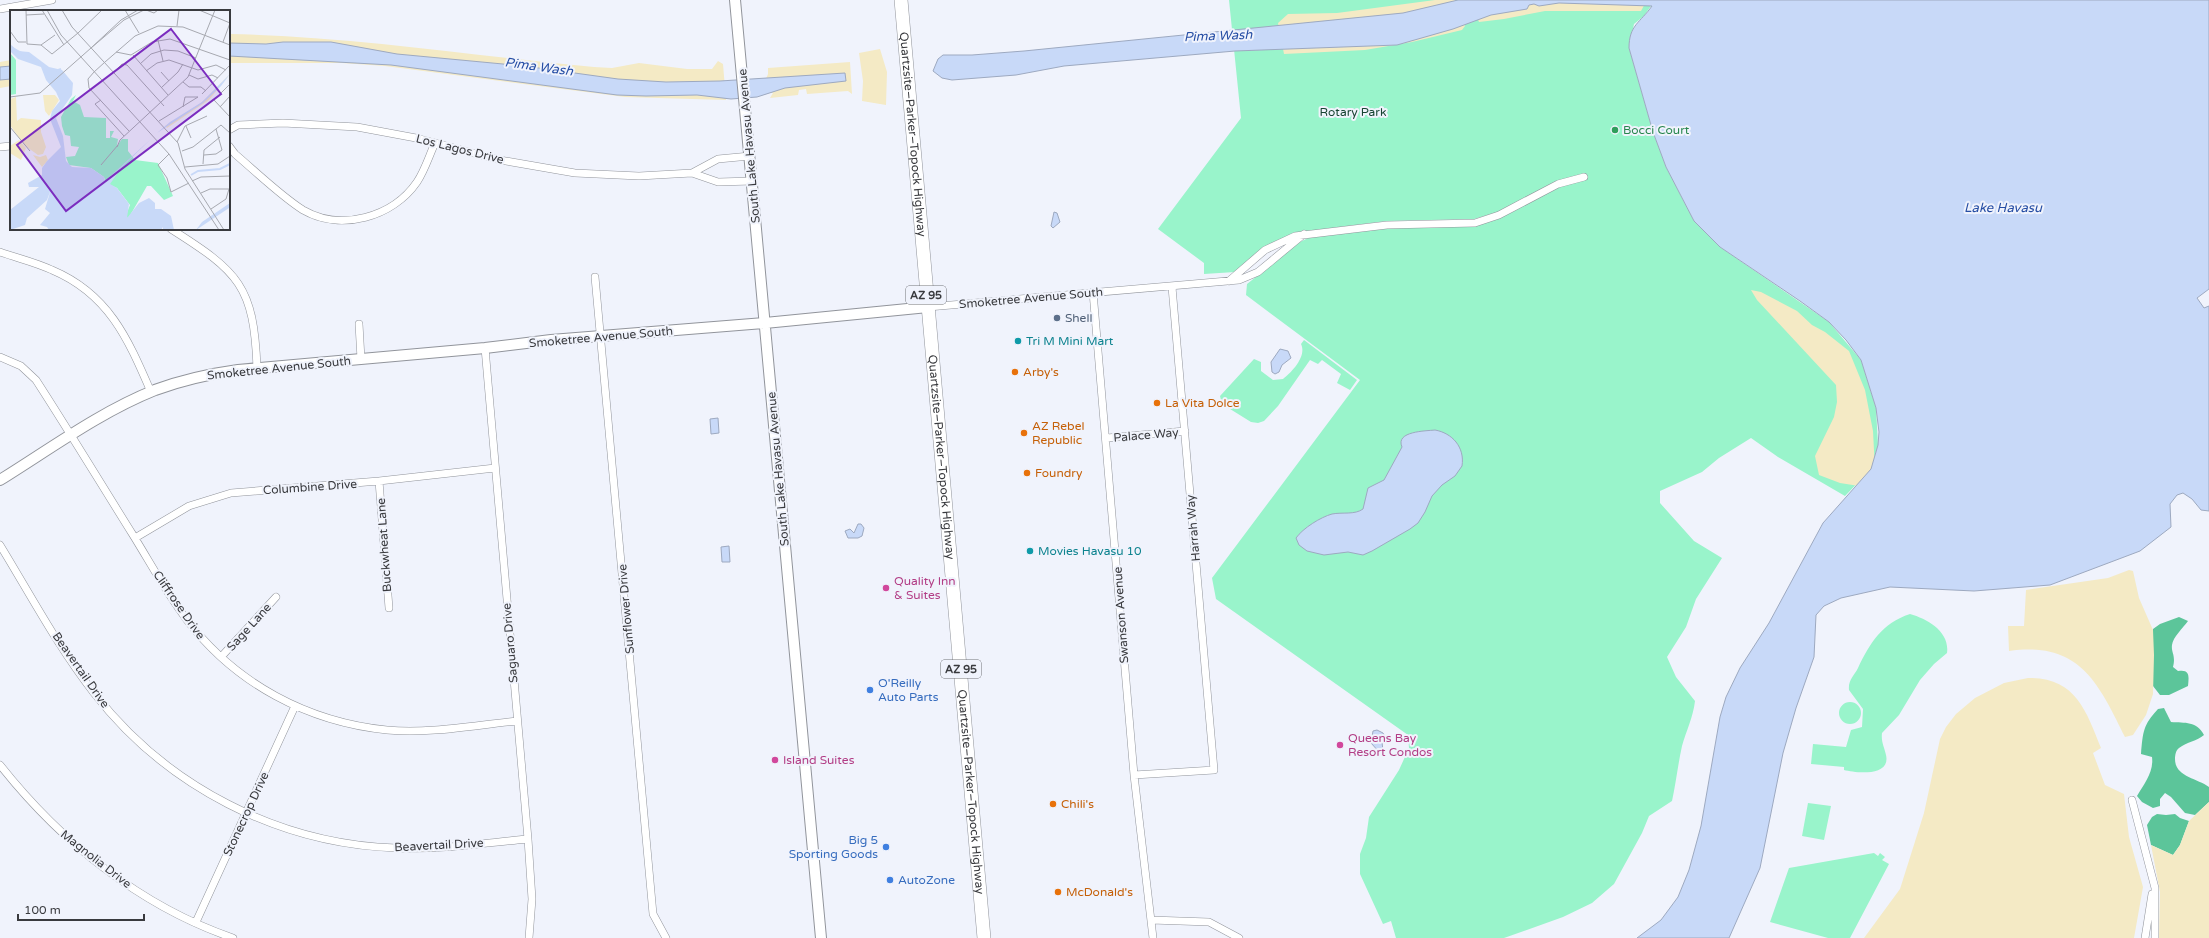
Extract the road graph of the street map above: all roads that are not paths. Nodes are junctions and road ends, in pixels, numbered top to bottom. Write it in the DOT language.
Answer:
graph roads {
  1 [pos="52,0"];
  2 [pos="735,0"];
  3 [pos="901,0"];
  4 [pos="0,9"];
  5 [pos="230,130"];
  6 [pos="434,143"];
  7 [pos="10,146"];
  8 [pos="0,147"];
  9 [pos="230,147"];
  10 [pos="750,156"];
  11 [pos="692,173"];
  12 [pos="1584,177"];
  13 [pos="752,181"];
  14 [pos="172,230"];
  15 [pos="1304,234"];
  16 [pos="0,252"];
  17 [pos="596,277"];
  18 [pos="1228,281"];
  19 [pos="1172,287"];
  20 [pos="1094,292"];
  21 [pos="928,307"];
  22 [pos="765,323"];
  23 [pos="359,324"];
  24 [pos="602,336"];
  25 [pos="485,348"];
  26 [pos="0,357"];
  27 [pos="361,359"];
  28 [pos="257,368"];
  29 [pos="151,392"];
  30 [pos="1184,431"];
  31 [pos="71,436"];
  32 [pos="1107,438"];
  33 [pos="495,468"];
  34 [pos="0,480"];
  35 [pos="380,481"];
  36 [pos="135,538"];
  37 [pos="0,544"];
  38 [pos="276,597"];
  39 [pos="389,608"];
  40 [pos="221,657"];
  41 [pos="295,706"];
  42 [pos="517,721"];
  43 [pos="0,765"];
  44 [pos="1134,775"];
  45 [pos="2132,800"];
  46 [pos="246,814"];
  47 [pos="528,839"];
  48 [pos="2154,882"];
  49 [pos="1151,920"];
  50 [pos="196,922"];
  51 [pos="233,938"];
  52 [pos="529,938"];
  53 [pos="666,938"];
  54 [pos="821,938"];
  55 [pos="984,938"];
  56 [pos="1153,938"];
  57 [pos="1239,938"];
  58 [pos="2145,938"];
  59 [pos="2154,938"];
  1 -- 4 [label="street"];
  2 -- 10 [label="street, South Lake Havasu Avenue"];
  3 -- 21 [label="highway, Quartzsite–Parker–Topock Highway / AZ 95"];
  5 -- 6 [label="street, Los Lagos Drive"];
  6 -- 9 [label="street"];
  6 -- 11 [label="street, Los Lagos Drive"];
  7 -- 8 [label="street"];
  10 -- 11 [label="street, Los Lagos Drive"];
  10 -- 13 [label="street, South Lake Havasu Avenue"];
  11 -- 13 [label="street, Los Lagos Drive"];
  12 -- 15 [label="street"];
  13 -- 22 [label="street, South Lake Havasu Avenue"];
  14 -- 28 [label="street"];
  15 -- 18 [label="street"];
  15 -- 18 [label="street, Smoketree Avenue South"];
  16 -- 29 [label="street"];
  17 -- 24 [label="street, Sunflower Drive"];
  18 -- 19 [label="street, Smoketree Avenue South"];
  19 -- 20 [label="street, Smoketree Avenue South"];
  19 -- 30 [label="street, Harrah Way"];
  20 -- 21 [label="street, Smoketree Avenue South"];
  20 -- 32 [label="street, Swanson Avenue"];
  21 -- 22 [label="street, Smoketree Avenue South"];
  21 -- 55 [label="highway, Quartzsite–Parker–Topock Highway / AZ 95"];
  22 -- 24 [label="street, Smoketree Avenue South"];
  22 -- 54 [label="street, South Lake Havasu Avenue"];
  23 -- 27 [label="street"];
  24 -- 25 [label="street, Smoketree Avenue South"];
  24 -- 53 [label="street, Sunflower Drive"];
  25 -- 27 [label="street, Smoketree Avenue South"];
  25 -- 33 [label="street, Saguaro Drive"];
  26 -- 31 [label="street, Cliffrose Drive"];
  27 -- 28 [label="street, Smoketree Avenue South"];
  28 -- 29 [label="street, Smoketree Avenue South"];
  29 -- 31 [label="street, Smoketree Avenue South"];
  30 -- 32 [label="street, Palace Way"];
  30 -- 44 [label="street, Harrah Way"];
  31 -- 34 [label="street, Smoketree Avenue South"];
  31 -- 36 [label="street, Cliffrose Drive"];
  32 -- 44 [label="street, Swanson Avenue"];
  33 -- 35 [label="street, Columbine Drive"];
  33 -- 42 [label="street, Saguaro Drive"];
  35 -- 36 [label="street, Columbine Drive"];
  35 -- 39 [label="street, Buckwheat Lane"];
  36 -- 40 [label="street, Cliffrose Drive"];
  37 -- 46 [label="street, Beavertail Drive"];
  38 -- 40 [label="street, Sage Lane"];
  40 -- 41 [label="street, Cliffrose Drive"];
  41 -- 42 [label="street, Cliffrose Drive"];
  41 -- 46 [label="street, Stonecrop Drive"];
  42 -- 47 [label="street, Saguaro Drive"];
  43 -- 50 [label="street, Magnolia Drive"];
  44 -- 49 [label="street, Swanson Avenue"];
  45 -- 48 [label="street"];
  46 -- 47 [label="street, Beavertail Drive"];
  46 -- 50 [label="street, Stonecrop Drive"];
  47 -- 52 [label="street, Saguaro Drive"];
  48 -- 58 [label="street"];
  48 -- 59 [label="street"];
  49 -- 56 [label="street, Swanson Avenue"];
  49 -- 57 [label="street"];
  50 -- 51 [label="street, Magnolia Drive"];
}
